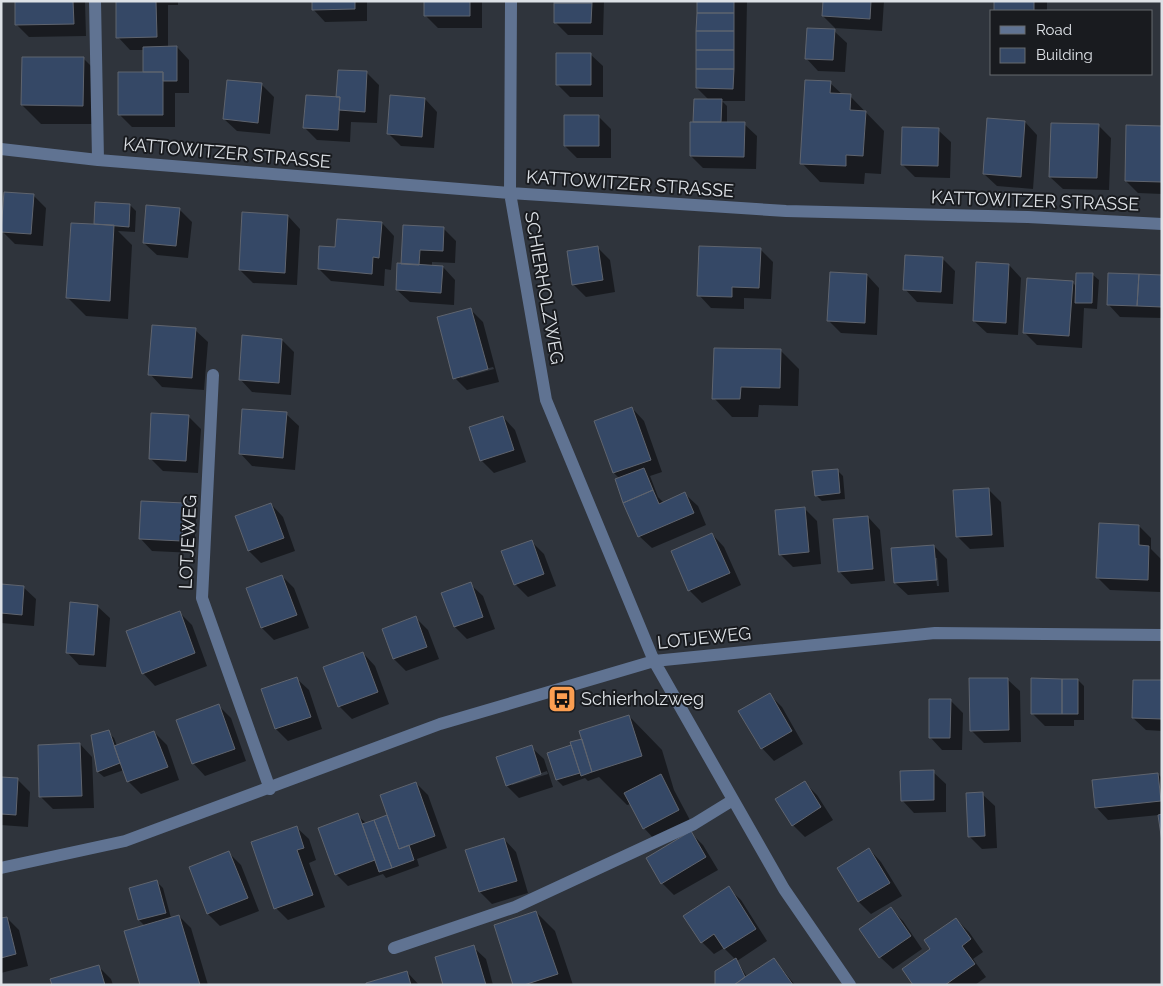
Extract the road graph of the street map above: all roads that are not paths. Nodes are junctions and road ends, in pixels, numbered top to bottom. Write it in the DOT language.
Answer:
graph roads {
  1 [pos="95,1"];
  2 [pos="511,1"];
  3 [pos="1,149"];
  4 [pos="98,160"];
  5 [pos="510,194"];
  6 [pos="1162,224"];
  7 [pos="213,375"];
  8 [pos="1162,635"];
  9 [pos="654,660"];
  10 [pos="270,789"];
  11 [pos="733,800"];
  12 [pos="1,868"];
  13 [pos="394,948"];
  14 [pos="850,985"];
  1 -- 4 [label="street, KATTOWITZER STRASSE"];
  2 -- 5 [label="street, SCHIERHOLZWEG"];
  3 -- 4 [label="street, KATTOWITZER STRASSE"];
  4 -- 5 [label="street, KATTOWITZER STRASSE"];
  5 -- 6 [label="street, KATTOWITZER STRASSE"];
  5 -- 9 [label="street, SCHIERHOLZWEG"];
  7 -- 10 [label="street, LOTJEWEG"];
  8 -- 9 [label="street, LOTJEWEG"];
  9 -- 10 [label="street, LOTJEWEG"];
  9 -- 11 [label="street, SCHIERHOLZWEG"];
  10 -- 12 [label="street, LOTJEWEG"];
  11 -- 13 [label="street"];
  11 -- 14 [label="street, SCHIERHOLZWEG"];
}
